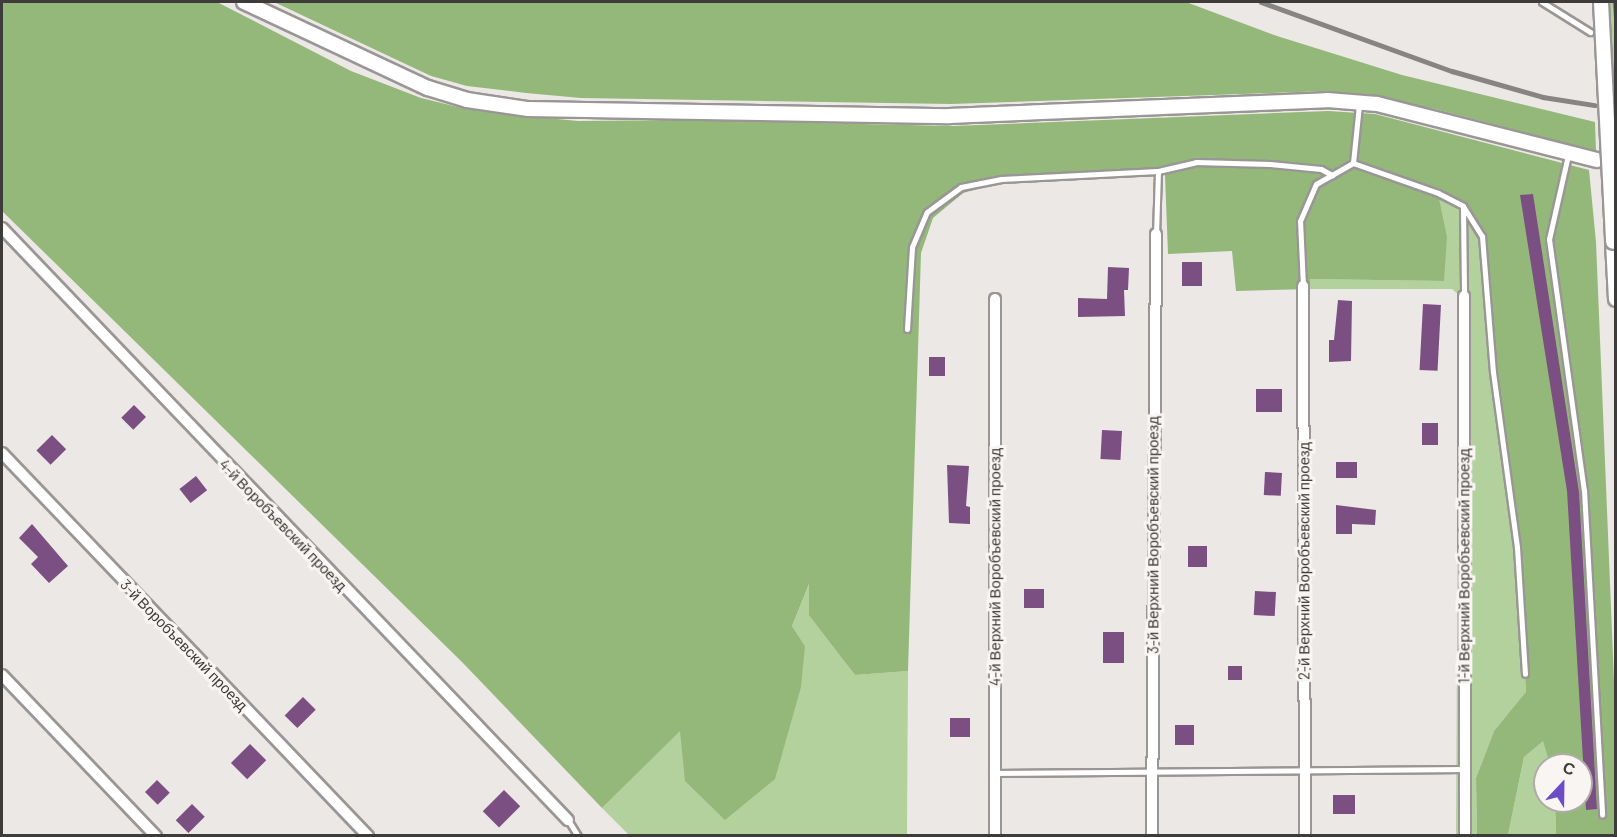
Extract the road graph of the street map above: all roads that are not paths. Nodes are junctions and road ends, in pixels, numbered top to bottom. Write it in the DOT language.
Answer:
graph roads {
  1 [pos="244,2"];
  2 [pos="1542,2"];
  3 [pos="1600,2"];
  4 [pos="1590,32"];
  5 [pos="1359,102"];
  6 [pos="1568,153"];
  7 [pos="1597,160"];
  8 [pos="1353,163"];
  9 [pos="1158,171"];
  10 [pos="1332,175"];
  11 [pos="1463,206"];
  12 [pos="2,228"];
  13 [pos="1156,234"];
  14 [pos="1303,286"];
  15 [pos="1464,296"];
  16 [pos="995,299"];
  17 [pos="1616,299"];
  18 [pos="907,329"];
  19 [pos="2,453"];
  20 [pos="1525,674"];
  21 [pos="2,675"];
  22 [pos="1465,769"];
  23 [pos="994,773"];
  24 [pos="1305,773"];
  25 [pos="1152,774"];
  26 [pos="1602,814"];
  27 [pos="568,820"];
  28 [pos="156,836"];
  29 [pos="368,836"];
  30 [pos="578,836"];
  31 [pos="995,836"];
  32 [pos="1152,836"];
  33 [pos="1305,836"];
  34 [pos="1465,836"];
  1 -- 5 [label="street"];
  2 -- 4 [label="lane"];
  3 -- 17 [label="street, bridge"];
  5 -- 6 [label="street"];
  5 -- 8 [label="lane"];
  6 -- 7 [label="street"];
  6 -- 26 [label="lane"];
  8 -- 10 [label="lane"];
  8 -- 11 [label="lane"];
  9 -- 10 [label="lane"];
  9 -- 13 [label="lane"];
  9 -- 18 [label="lane"];
  10 -- 14 [label="lane"];
  11 -- 15 [label="lane"];
  11 -- 20 [label="lane"];
  12 -- 27 [label="street, 4-й Воробъевский проезд"];
  13 -- 25 [label="street, 3-й Верхний Воробъевский проезд"];
  14 -- 24 [label="street, 2-й Верхний Воробъевский проезд"];
  15 -- 22 [label="street, 1-й Верхний Воробъевский проезд"];
  16 -- 23 [label="street, 4-й Верхний Воробъевский проезд"];
  19 -- 29 [label="street, 3-й Воробъевский проезд"];
  21 -- 28 [label="street"];
  22 -- 24 [label="lane"];
  22 -- 34 [label="street, 1-й Верхний Воробъевский проезд"];
  23 -- 25 [label="lane"];
  23 -- 31 [label="street, 4-й Верхний Воробъевский проезд"];
  24 -- 25 [label="lane"];
  24 -- 33 [label="street, 2-й Верхний Воробъевский проезд"];
  25 -- 32 [label="street, 3-й Верхний Воробъевский проезд"];
  27 -- 30 [label="lane"];
}
